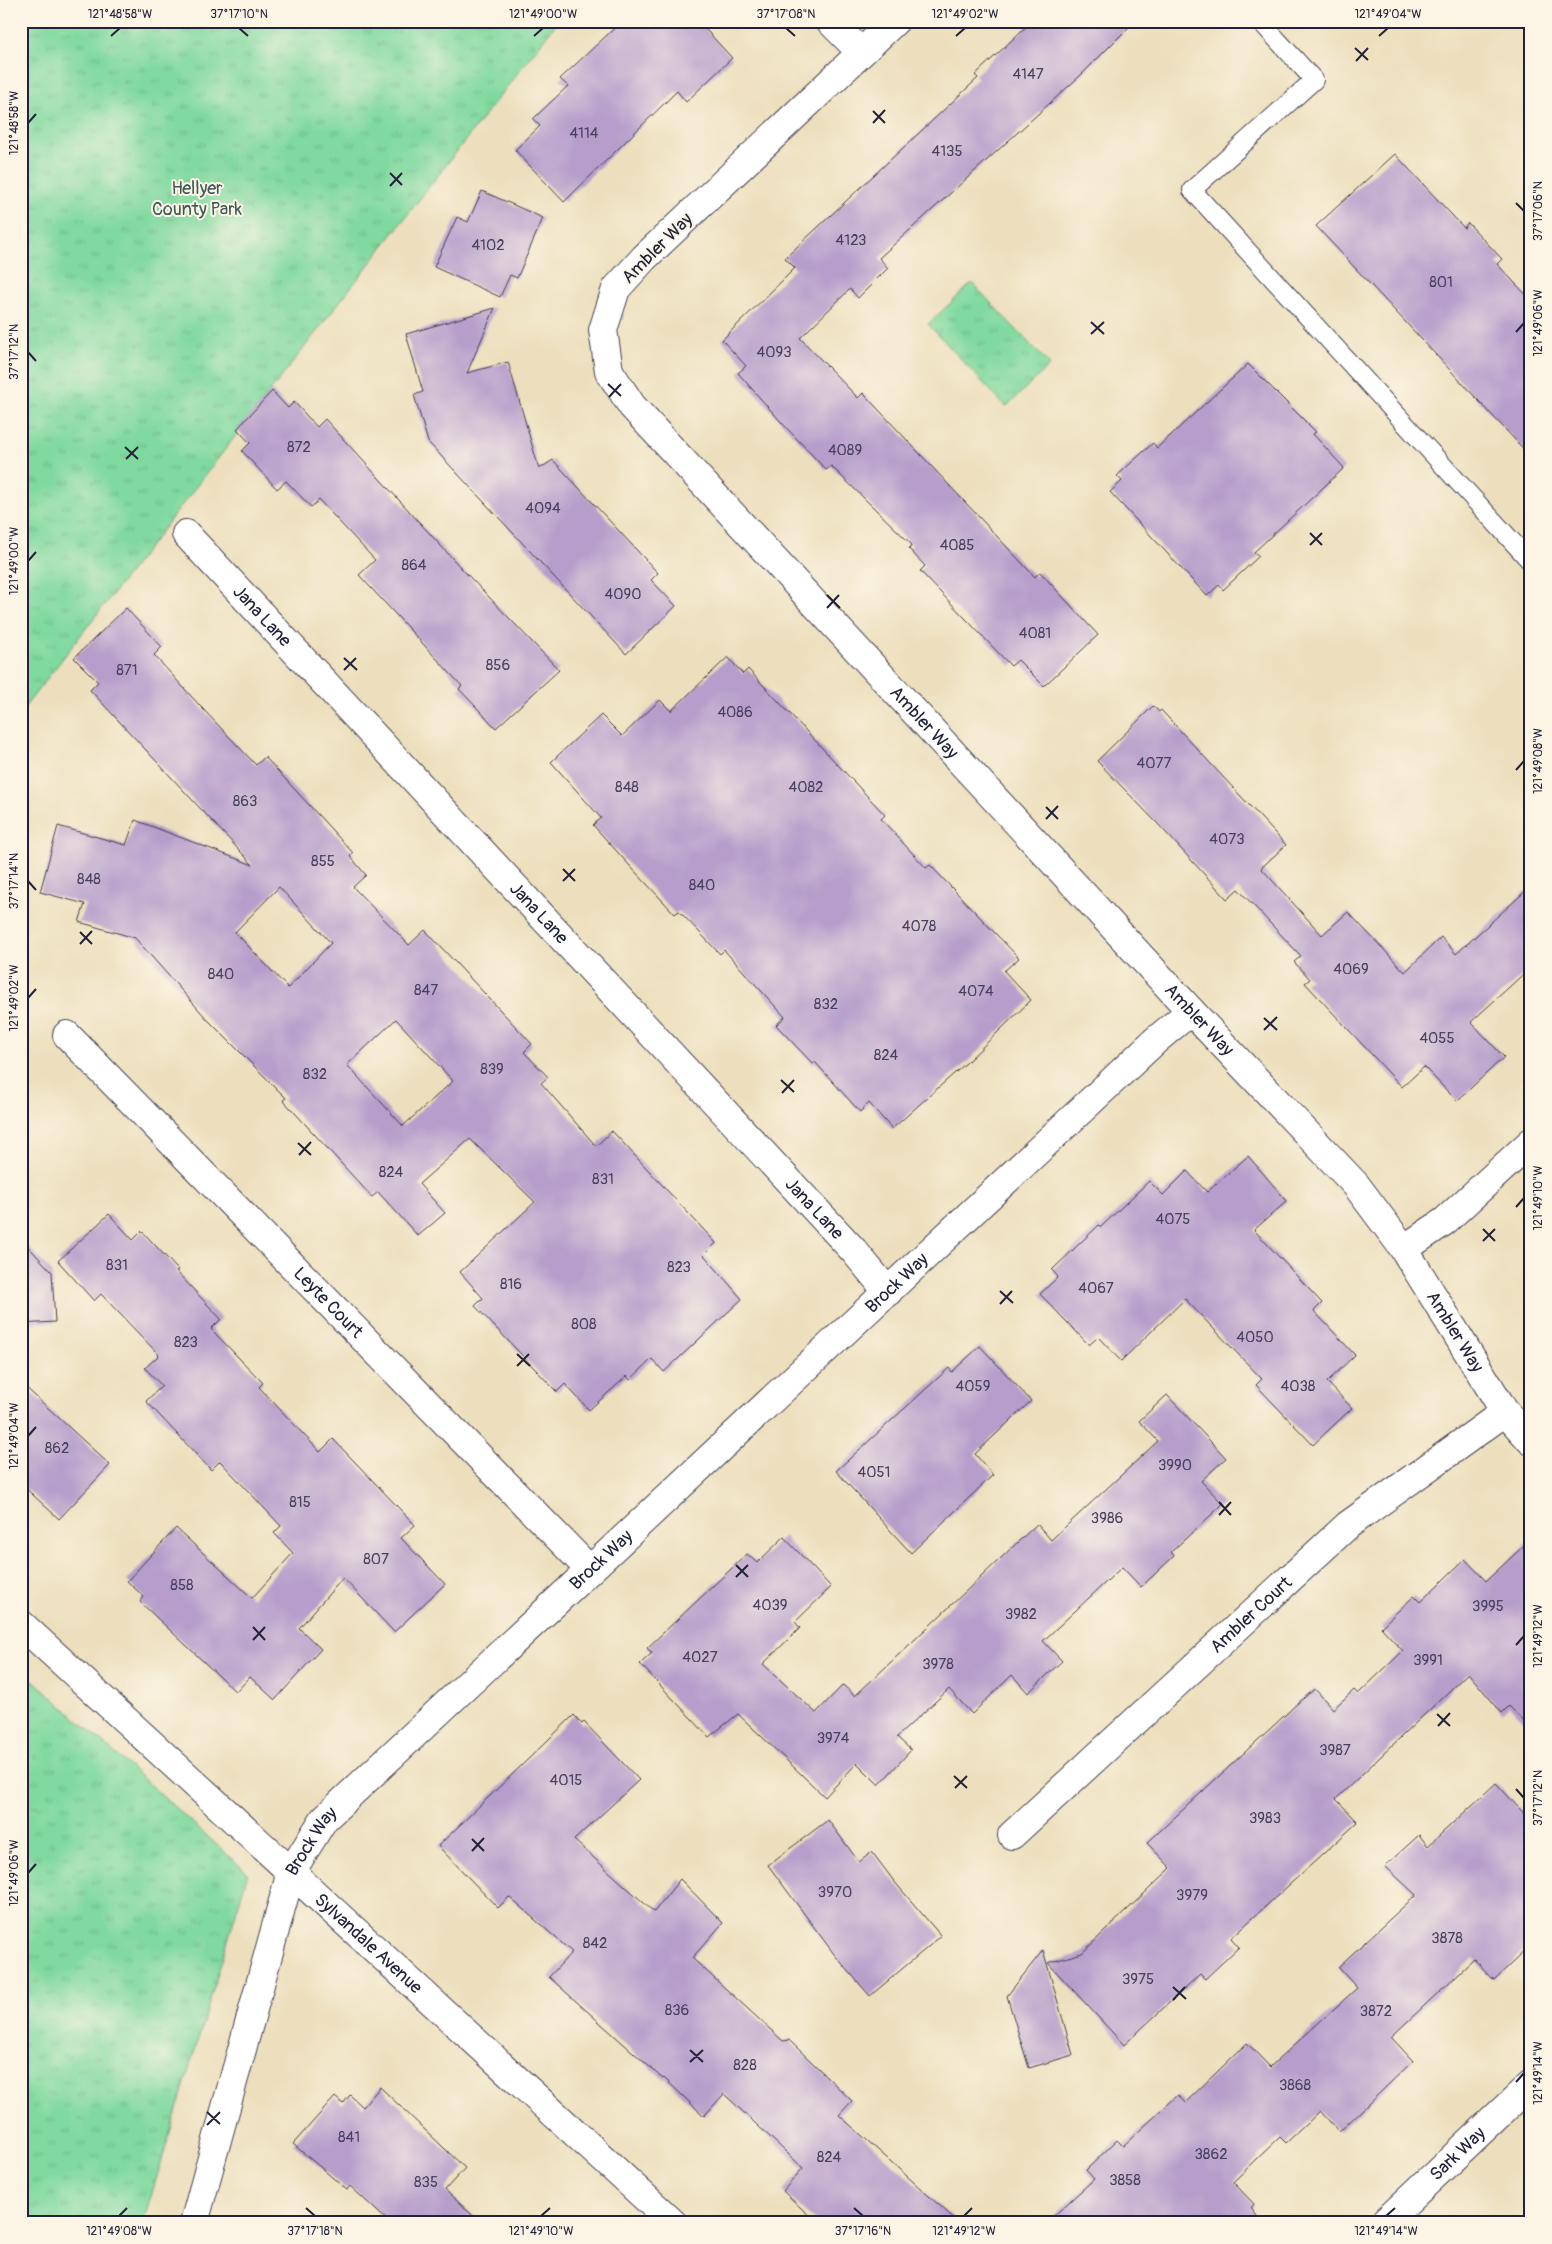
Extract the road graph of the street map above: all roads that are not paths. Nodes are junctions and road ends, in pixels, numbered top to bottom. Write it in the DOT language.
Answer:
graph roads {
  1 [pos="830,21"];
  2 [pos="895,21"];
  3 [pos="1260,21"];
  4 [pos="861,52"];
  5 [pos="186,534"];
  6 [pos="1531,562"];
  7 [pos="1191,1011"];
  8 [pos="67,1035"];
  9 [pos="1531,1142"];
  10 [pos="1404,1249"];
  11 [pos="888,1292"];
  12 [pos="1504,1412"];
  13 [pos="1531,1442"];
  14 [pos="589,1569"];
  15 [pos="21,1624"];
  16 [pos="1012,1835"];
  17 [pos="291,1872"];
  18 [pos="1531,2084"];
  19 [pos="194,2223"];
  20 [pos="673,2223"];
  21 [pos="1384,2223"];
  1 -- 4 [label="street"];
  2 -- 4 [label="street, Ambler Way"];
  3 -- 6 [label="lane"];
  4 -- 7 [label="street, Ambler Way"];
  5 -- 11 [label="street, Jana Lane"];
  7 -- 10 [label="street, Ambler Way"];
  7 -- 11 [label="street, Brock Way"];
  8 -- 14 [label="street, Leyte Court"];
  9 -- 10 [label="street"];
  10 -- 12 [label="street, Ambler Way"];
  11 -- 14 [label="street, Brock Way"];
  12 -- 13 [label="street, Ambler Way"];
  12 -- 16 [label="street, Ambler Court"];
  14 -- 17 [label="street, Brock Way"];
  15 -- 17 [label="street, Sylvandale Avenue"];
  17 -- 19 [label="street, Brock Way"];
  17 -- 20 [label="street, Sylvandale Avenue"];
  18 -- 21 [label="street, Sark Way"];
}
